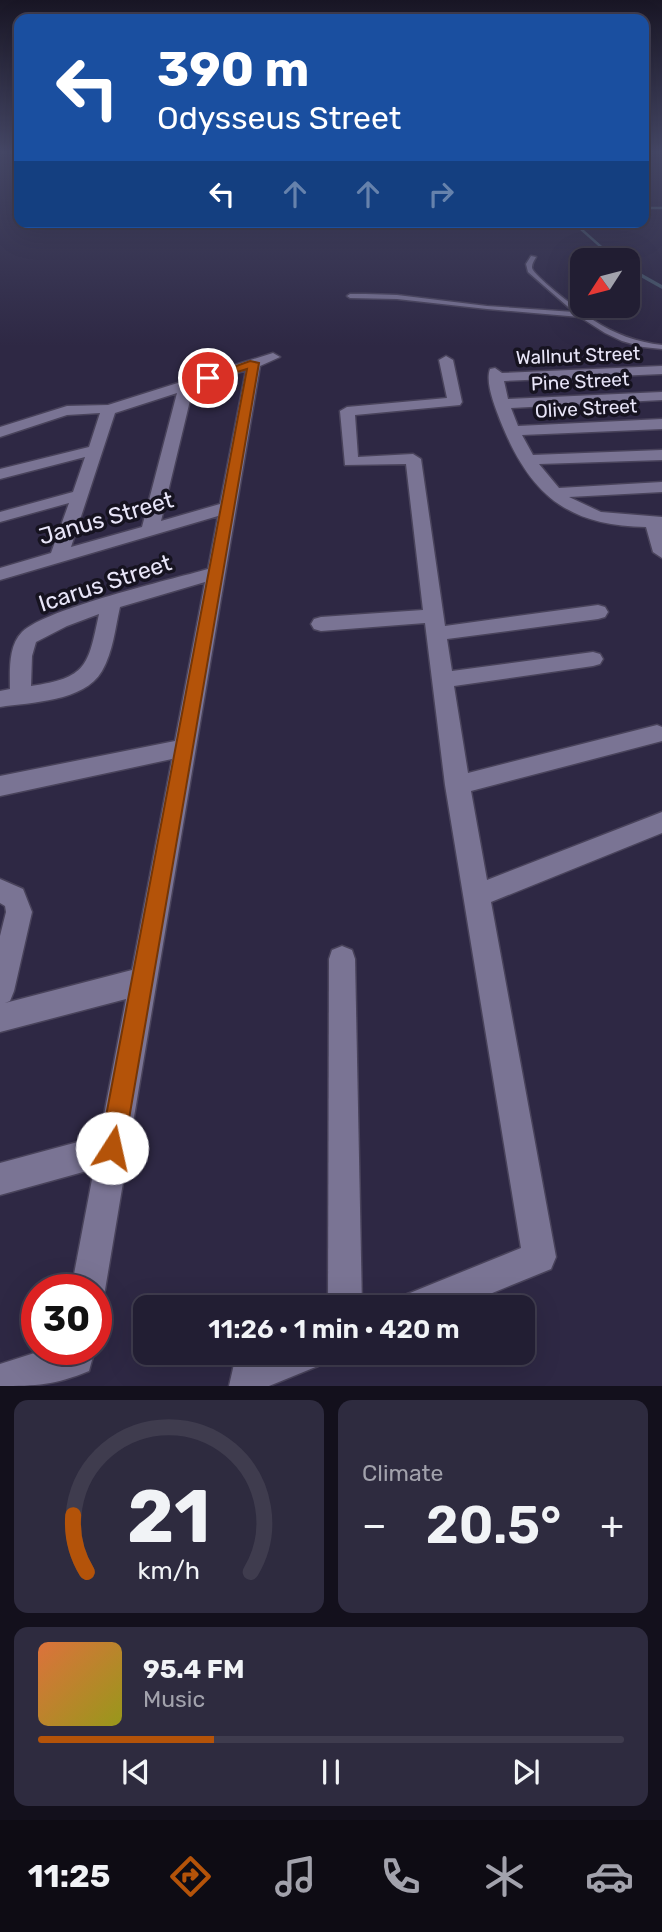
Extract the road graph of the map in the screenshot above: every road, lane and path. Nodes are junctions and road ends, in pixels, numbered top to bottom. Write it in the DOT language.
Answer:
graph roads {
  1 [pos="533,257"];
  2 [pos="350,296"];
  3 [pos="570,303"];
  4 [pos="570,313"];
  5 [pos="589,318"];
  6 [pos="662,347"];
  7 [pos="446,360"];
  8 [pos="662,370"];
  9 [pos="186,386"];
  10 [pos="662,396"];
  11 [pos="501,404"];
  12 [pos="109,410"];
  13 [pos="662,424"];
  14 [pos="512,431"];
  15 [pos="0,432"];
  16 [pos="95,450"];
  17 [pos="662,455"];
  18 [pos="530,460"];
  19 [pos="0,474"];
  20 [pos="662,487"];
  21 [pos="553,493"];
  22 [pos="80,495"];
  23 [pos="226,508"];
  24 [pos="0,517"];
  25 [pos="657,522"];
  26 [pos="150,530"];
  27 [pos="662,552"];
  28 [pos="59,557"];
  29 [pos="215,573"];
  30 [pos="0,574"];
  31 [pos="111,605"];
  32 [pos="598,612"];
  33 [pos="321,624"];
  34 [pos="433,625"];
  35 [pos="593,659"];
  36 [pos="442,681"];
  37 [pos="10,697"];
  38 [pos="657,734"];
  39 [pos="183,748"];
  40 [pos="457,785"];
  41 [pos="0,786"];
  42 [pos="662,822"];
  43 [pos="0,891"];
  44 [pos="477,895"];
  45 [pos="342,959"];
  46 [pos="142,981"];
  47 [pos="0,991"];
  48 [pos="0,1018"];
  49 [pos="112,1148"];
  50 [pos="0,1179"];
  51 [pos="91,1274"];
  52 [pos="345,1295"];
  53 [pos="447,1295"];
  54 [pos="45,1365"];
  55 [pos="276,1365"];
  56 [pos="0,1382"];
  57 [pos="247,1386"];
  1 -- 3 [label="lane"];
  2 -- 4 [label="lane"];
  5 -- 6 [label="lane"];
  7 -- 34 [label="street"];
  8 -- 11 [label="street, Wallnut Street"];
  9 -- 12 [label="street"];
  9 -- 23 [label="street"];
  9 -- 26 [label="street"];
  10 -- 11 [label="street, Pine Street"];
  11 -- 14 [label="street"];
  12 -- 15 [label="street"];
  12 -- 16 [label="street"];
  13 -- 14 [label="street, Olive Street"];
  14 -- 18 [label="street"];
  16 -- 19 [label="street"];
  16 -- 22 [label="street"];
  17 -- 18 [label="street"];
  18 -- 21 [label="street"];
  20 -- 21 [label="street"];
  21 -- 25 [label="street"];
  22 -- 24 [label="street"];
  22 -- 28 [label="street"];
  23 -- 26 [label="street, Janus Street"];
  23 -- 29 [label="street"];
  25 -- 27 [label="street"];
  26 -- 28 [label="street, Janus Street"];
  28 -- 30 [label="street, Janus Street"];
  29 -- 31 [label="street, Icarus Street"];
  29 -- 39 [label="street"];
  31 -- 37 [label="street, Icarus Street"];
  31 -- 37 [label="street"];
  32 -- 34 [label="street"];
  33 -- 34 [label="street"];
  34 -- 36 [label="street"];
  35 -- 36 [label="street"];
  36 -- 40 [label="street"];
  38 -- 40 [label="street"];
  39 -- 41 [label="street"];
  39 -- 46 [label="street"];
  40 -- 44 [label="street"];
  42 -- 44 [label="street"];
  43 -- 47 [label="street"];
  44 -- 53 [label="street"];
  45 -- 52 [label="street"];
  46 -- 48 [label="street"];
  46 -- 49 [label="street"];
  49 -- 50 [label="street"];
  49 -- 51 [label="street"];
  54 -- 56 [label="street"];
  55 -- 57 [label="street"];
}
